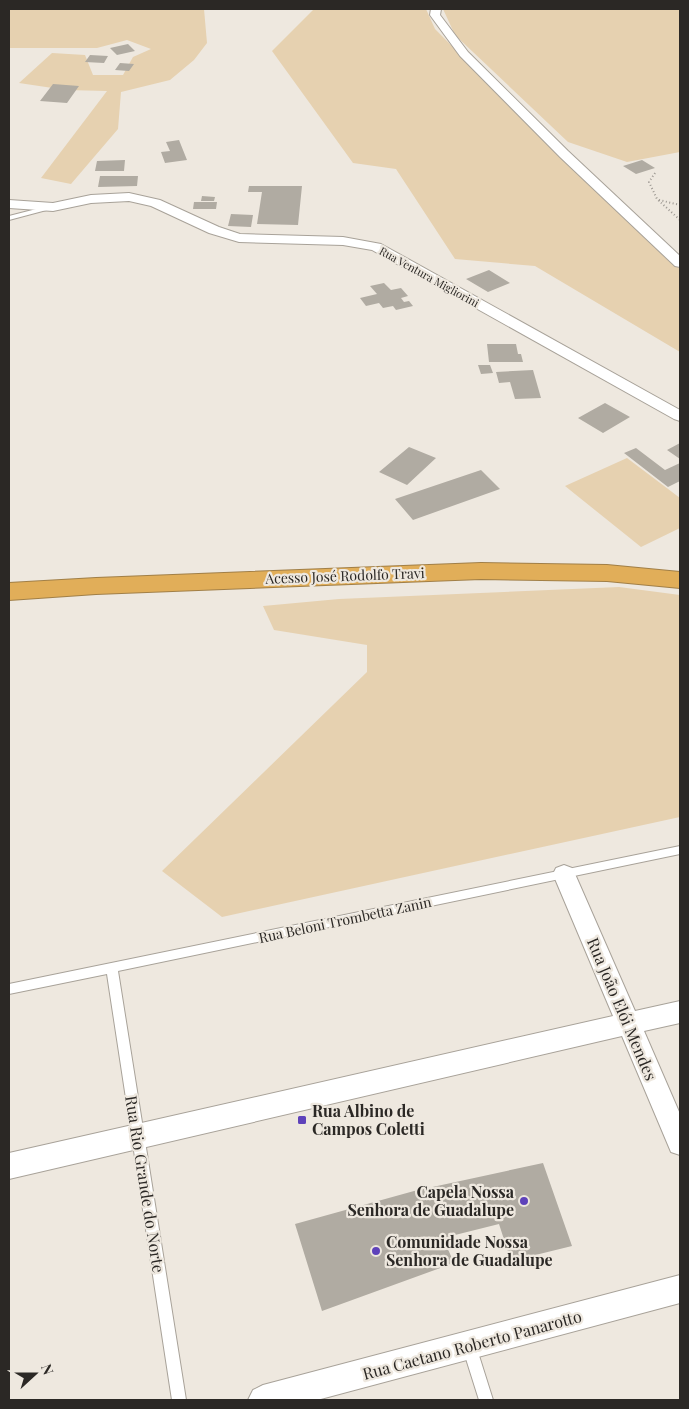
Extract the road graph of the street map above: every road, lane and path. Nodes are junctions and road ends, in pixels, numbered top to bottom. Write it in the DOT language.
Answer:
graph roads {
  1 [pos="436,9"];
  2 [pos="655,173"];
  3 [pos="656,199"];
  4 [pos="9,204"];
  5 [pos="680,205"];
  6 [pos="53,207"];
  7 [pos="9,218"];
  8 [pos="680,220"];
  9 [pos="680,263"];
  10 [pos="680,416"];
  11 [pos="680,580"];
  12 [pos="9,592"];
  13 [pos="680,850"];
  14 [pos="564,874"];
  15 [pos="112,968"];
  16 [pos="9,989"];
  17 [pos="680,1012"];
  18 [pos="629,1024"];
  19 [pos="138,1136"];
  20 [pos="680,1143"];
  21 [pos="9,1166"];
  22 [pos="680,1289"];
  23 [pos="468,1346"];
  24 [pos="179,1400"];
  25 [pos="263,1400"];
  26 [pos="486,1400"];
  1 -- 9 [label="street"];
  2 -- 3 [label="path"];
  3 -- 5 [label="path"];
  3 -- 8 [label="path"];
  4 -- 6 [label="street, Rua Ventura Migliorini"];
  6 -- 7 [label="lane"];
  6 -- 10 [label="street, Rua Ventura Migliorini"];
  11 -- 12 [label="highway, Acesso José Rodolfo Travi"];
  13 -- 14 [label="lane, Rua Beloni Trombetta Zanin"];
  14 -- 15 [label="lane, Rua Beloni Trombetta Zanin"];
  14 -- 18 [label="street, Rua João Elói Mendes"];
  15 -- 16 [label="lane, Rua Beloni Trombetta Zanin"];
  15 -- 19 [label="lane, Rua Rio Grande do Norte"];
  17 -- 18 [label="street"];
  18 -- 19 [label="street"];
  18 -- 20 [label="street, Rua João Elói Mendes"];
  19 -- 21 [label="street"];
  19 -- 24 [label="lane, Rua Rio Grande do Norte"];
  22 -- 23 [label="street, Rua Caetano Roberto Panarotto"];
  23 -- 25 [label="street, Rua Caetano Roberto Panarotto"];
  23 -- 26 [label="lane"];
}
